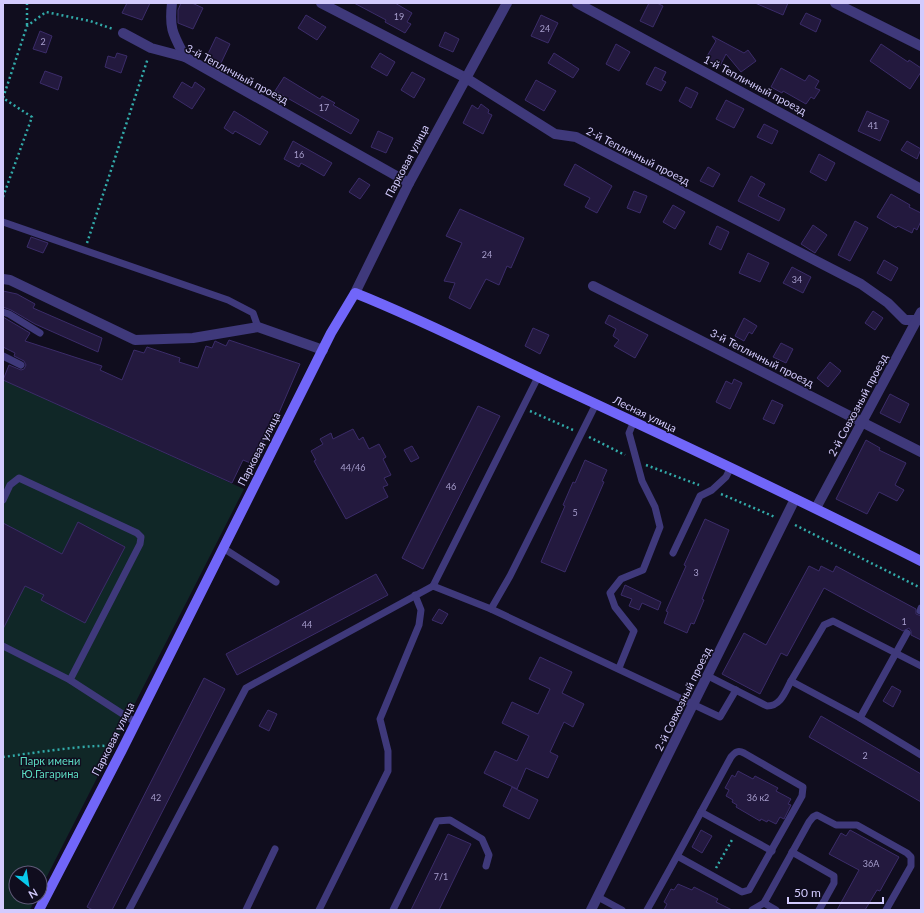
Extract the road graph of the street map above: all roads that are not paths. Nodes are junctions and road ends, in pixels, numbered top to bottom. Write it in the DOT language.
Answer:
graph roads {
  1 [pos="172,3"];
  2 [pos="321,3"];
  3 [pos="507,3"];
  4 [pos="577,3"];
  5 [pos="835,3"];
  6 [pos="123,33"];
  7 [pos="921,46"];
  8 [pos="185,57"];
  9 [pos="466,78"];
  10 [pos="409,183"];
  11 [pos="921,189"];
  12 [pos="3,222"];
  13 [pos="3,279"];
  14 [pos="592,286"];
  15 [pos="355,293"];
  16 [pos="3,312"];
  17 [pos="920,318"];
  18 [pos="258,327"];
  19 [pos="40,334"];
  20 [pos="323,350"];
  21 [pos="4,359"];
  22 [pos="21,365"];
  23 [pos="538,377"];
  24 [pos="596,404"];
  25 [pos="634,421"];
  26 [pos="863,421"];
  27 [pos="921,452"];
  28 [pos="730,469"];
  29 [pos="795,499"];
  30 [pos="3,500"];
  31 [pos="816,508"];
  32 [pos="223,548"];
  33 [pos="673,553"];
  34 [pos="921,561"];
  35 [pos="276,582"];
  36 [pos="433,586"];
  37 [pos="415,595"];
  38 [pos="491,609"];
  39 [pos="908,633"];
  40 [pos="3,646"];
  41 [pos="896,654"];
  42 [pos="921,666"];
  43 [pos="619,668"];
  44 [pos="708,676"];
  45 [pos="70,680"];
  46 [pos="791,681"];
  47 [pos="736,690"];
  48 [pos="694,703"];
  49 [pos="860,718"];
  50 [pos="135,722"];
  51 [pos="921,755"];
  52 [pos="701,812"];
  53 [pos="275,849"];
  54 [pos="772,851"];
  55 [pos="792,852"];
  56 [pos="677,856"];
  57 [pos="486,866"];
  58 [pos="598,897"];
  59 [pos="764,903"];
  60 [pos="39,910"];
  61 [pos="129,910"];
  62 [pos="246,910"];
  63 [pos="319,910"];
  64 [pos="393,910"];
  65 [pos="591,910"];
  66 [pos="622,910"];
  67 [pos="648,910"];
  68 [pos="752,910"];
  69 [pos="776,910"];
  70 [pos="819,910"];
  71 [pos="886,910"];
  1 -- 8 [label="street"];
  2 -- 9 [label="street, 2-й Тепличный проезд"];
  3 -- 9 [label="street, Парковая улица"];
  4 -- 11 [label="street, 1-й Тепличный проезд"];
  5 -- 7 [label="street"];
  6 -- 8 [label="street, 3-й Тепличный проезд"];
  8 -- 10 [label="street, 3-й Тепличный проезд"];
  9 -- 10 [label="street, Парковая улица"];
  9 -- 17 [label="street, 2-й Тепличный проезд"];
  10 -- 15 [label="street, Парковая улица"];
  12 -- 18 [label="lane"];
  13 -- 18 [label="street"];
  14 -- 26 [label="street, 3-й Тепличный проезд"];
  15 -- 20 [label="street, Парковая улица"];
  15 -- 23 [label="street, Лесная улица"];
  16 -- 19 [label="lane"];
  17 -- 26 [label="street, 2-й Совхозный проезд"];
  18 -- 20 [label="street"];
  20 -- 32 [label="street, Парковая улица"];
  21 -- 22 [label="lane"];
  23 -- 24 [label="street, Лесная улица"];
  23 -- 36 [label="lane"];
  24 -- 25 [label="street, Лесная улица"];
  24 -- 38 [label="lane"];
  25 -- 28 [label="street, Лесная улица"];
  25 -- 43 [label="lane"];
  26 -- 27 [label="street, 3-й Тепличный проезд"];
  26 -- 31 [label="street, 2-й Совхозный проезд"];
  28 -- 29 [label="street, Лесная улица"];
  28 -- 33 [label="lane"];
  29 -- 31 [label="street, Лесная улица"];
  29 -- 44 [label="street, 2-й Совхозный проезд"];
  30 -- 45 [label="lane"];
  31 -- 34 [label="street, Лесная улица"];
  32 -- 35 [label="lane"];
  32 -- 50 [label="street, Парковая улица"];
  36 -- 37 [label="lane"];
  36 -- 38 [label="lane"];
  37 -- 61 [label="lane"];
  37 -- 63 [label="lane"];
  38 -- 43 [label="lane"];
  39 -- 41 [label="lane"];
  40 -- 45 [label="lane"];
  41 -- 42 [label="lane"];
  41 -- 46 [label="lane"];
  41 -- 49 [label="lane"];
  43 -- 48 [label="lane"];
  44 -- 47 [label="lane"];
  44 -- 48 [label="street, 2-й Совхозный проезд"];
  45 -- 50 [label="lane"];
  46 -- 47 [label="lane"];
  46 -- 49 [label="lane"];
  47 -- 48 [label="lane"];
  48 -- 58 [label="street, 2-й Совхозный проезд"];
  49 -- 51 [label="lane"];
  50 -- 60 [label="street, Парковая улица"];
  52 -- 54 [label="lane"];
  52 -- 54 [label="lane"];
  52 -- 56 [label="lane"];
  53 -- 62 [label="lane"];
  54 -- 56 [label="lane"];
  55 -- 59 [label="lane"];
  55 -- 70 [label="lane"];
  55 -- 71 [label="lane"];
  56 -- 67 [label="lane"];
  57 -- 64 [label="lane"];
  58 -- 65 [label="street, 2-й Совхозный проезд"];
  58 -- 66 [label="lane"];
  59 -- 68 [label="lane"];
  59 -- 69 [label="lane"];
}
